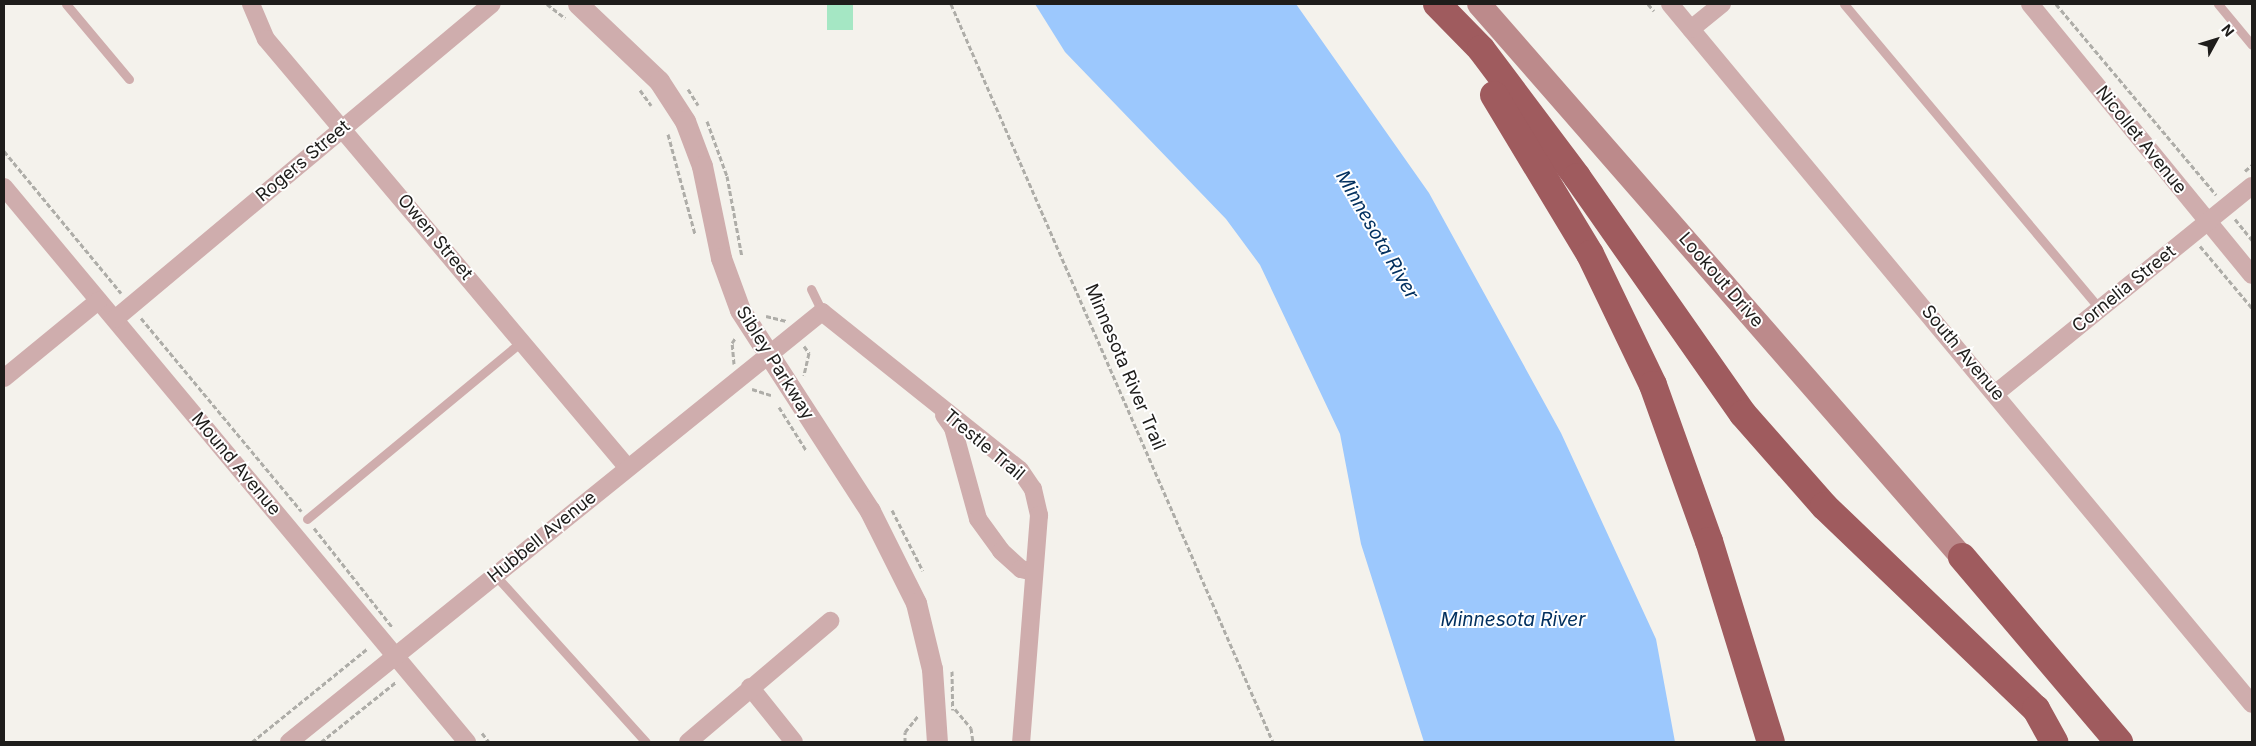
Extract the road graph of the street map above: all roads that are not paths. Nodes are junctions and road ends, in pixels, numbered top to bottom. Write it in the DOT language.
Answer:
graph roads {
  1 [pos="66,4"];
  2 [pos="251,4"];
  3 [pos="492,4"];
  4 [pos="578,4"];
  5 [pos="1426,4"];
  6 [pos="1438,4"];
  7 [pos="1479,4"];
  8 [pos="1670,4"];
  9 [pos="1722,4"];
  10 [pos="1844,4"];
  11 [pos="2030,4"];
  12 [pos="2218,4"];
  13 [pos="1691,29"];
  14 [pos="2252,44"];
  15 [pos="128,79"];
  16 [pos="344,127"];
  17 [pos="2245,181"];
  18 [pos="4,187"];
  19 [pos="2203,215"];
  20 [pos="2252,275"];
  21 [pos="811,289"];
  22 [pos="98,301"];
  23 [pos="2100,309"];
  24 [pos="822,312"];
  25 [pos="115,320"];
  26 [pos="522,341"];
  27 [pos="768,356"];
  28 [pos="4,378"];
  29 [pos="1996,393"];
  30 [pos="938,406"];
  31 [pos="627,467"];
  32 [pos="307,519"];
  33 [pos="1962,557"];
  34 [pos="1034,572"];
  35 [pos="495,575"];
  36 [pos="830,621"];
  37 [pos="398,657"];
  38 [pos="750,687"];
  39 [pos="2252,704"];
  40 [pos="289,742"];
  41 [pos="468,742"];
  42 [pos="646,742"];
  43 [pos="688,742"];
  44 [pos="794,742"];
  45 [pos="937,742"];
  46 [pos="1021,742"];
  47 [pos="1771,742"];
  48 [pos="2054,742"];
  49 [pos="2108,742"];
  50 [pos="2119,742"];
  1 -- 15 [label="lane"];
  2 -- 16 [label="street, Owen Street"];
  3 -- 16 [label="street, Rogers Street"];
  4 -- 27 [label="street, Sibley Parkway"];
  5 -- 47 [label="highway"];
  6 -- 48 [label="highway"];
  7 -- 33 [label="main road, Lookout Drive"];
  8 -- 13 [label="street, South Avenue"];
  9 -- 13 [label="street"];
  10 -- 23 [label="lane"];
  11 -- 19 [label="street, Nicollet Avenue"];
  12 -- 14 [label="lane"];
  13 -- 29 [label="street, South Avenue"];
  16 -- 25 [label="street, Rogers Street"];
  16 -- 26 [label="street, Owen Street"];
  17 -- 19 [label="street, Cornelia Street"];
  18 -- 22 [label="street, Mound Avenue"];
  19 -- 20 [label="street, Nicollet Avenue"];
  19 -- 23 [label="street, Cornelia Street"];
  21 -- 24 [label="lane"];
  22 -- 25 [label="street, Mound Avenue"];
  22 -- 28 [label="street"];
  23 -- 29 [label="street, Cornelia Street"];
  24 -- 27 [label="street, Hubbell Avenue"];
  24 -- 30 [label="street, Trestle Trail"];
  25 -- 37 [label="street, Mound Avenue"];
  26 -- 31 [label="street, Owen Street"];
  26 -- 32 [label="lane"];
  27 -- 31 [label="street, Hubbell Avenue"];
  27 -- 45 [label="street, Sibley Parkway"];
  29 -- 39 [label="street, South Avenue"];
  30 -- 34 [label="street, Trestle Trail"];
  30 -- 34 [label="street, Trestle Trail"];
  31 -- 35 [label="street, Hubbell Avenue"];
  33 -- 49 [label="highway"];
  33 -- 50 [label="highway"];
  34 -- 46 [label="street, Trestle Trail"];
  35 -- 37 [label="street, Hubbell Avenue"];
  35 -- 42 [label="lane"];
  36 -- 38 [label="street"];
  37 -- 40 [label="street, Hubbell Avenue"];
  37 -- 41 [label="street, Mound Avenue"];
  38 -- 43 [label="street"];
  38 -- 44 [label="street"];
}
